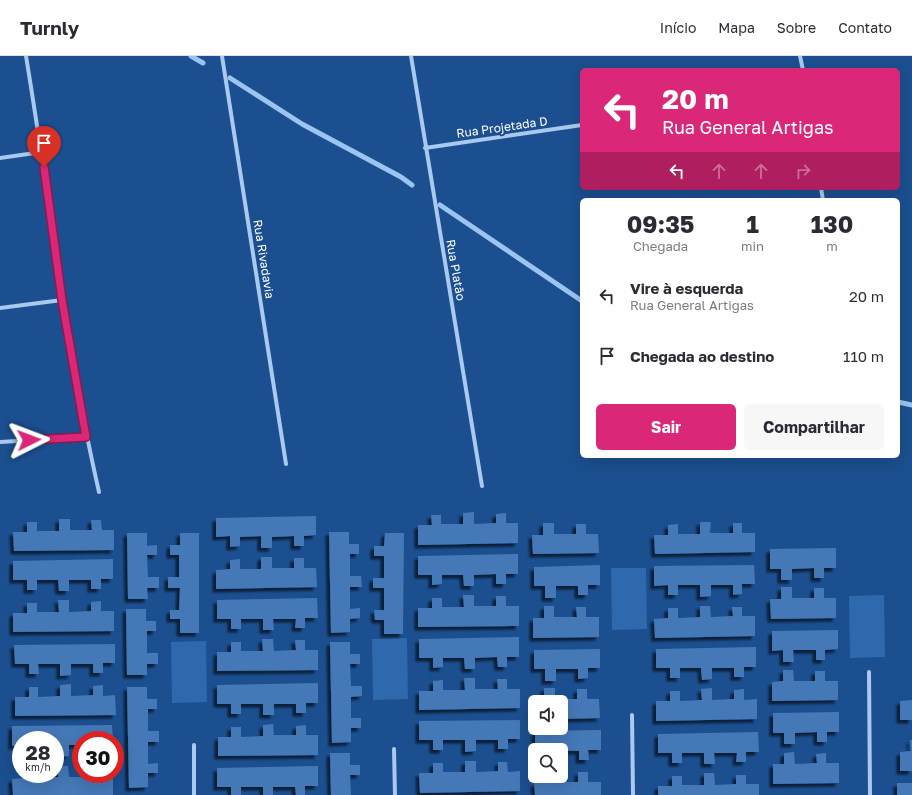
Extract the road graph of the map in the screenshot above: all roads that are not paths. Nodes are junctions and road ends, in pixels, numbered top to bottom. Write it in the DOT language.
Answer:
graph roads {
  1 [pos="26,56"];
  2 [pos="222,56"];
  3 [pos="411,56"];
  4 [pos="800,56"];
  5 [pos="802,68"];
  6 [pos="580,125"];
  7 [pos="426,148"];
  8 [pos="42,152"];
  9 [pos="0,158"];
  10 [pos="62,300"];
  11 [pos="0,308"];
  12 [pos="86,437"];
  13 [pos="0,442"];
  14 [pos="286,464"];
  15 [pos="482,486"];
  16 [pos="99,492"];
  17 [pos="868,672"];
  18 [pos="632,715"];
  19 [pos="194,744"];
  20 [pos="394,749"];
  21 [pos="194,795"];
  22 [pos="395,795"];
  23 [pos="633,795"];
  24 [pos="870,795"];
  1 -- 8 [label="street"];
  2 -- 14 [label="street, Rua Rivadavia"];
  3 -- 7 [label="street, Rua Platão"];
  4 -- 5 [label="street"];
  6 -- 7 [label="street, Rua Projetada D"];
  7 -- 15 [label="street, Rua Platão"];
  8 -- 9 [label="street"];
  8 -- 10 [label="street"];
  10 -- 11 [label="street"];
  10 -- 12 [label="street"];
  12 -- 13 [label="street"];
  12 -- 16 [label="street"];
  17 -- 24 [label="street"];
  18 -- 23 [label="street"];
  19 -- 21 [label="street"];
  20 -- 22 [label="street"];
}
